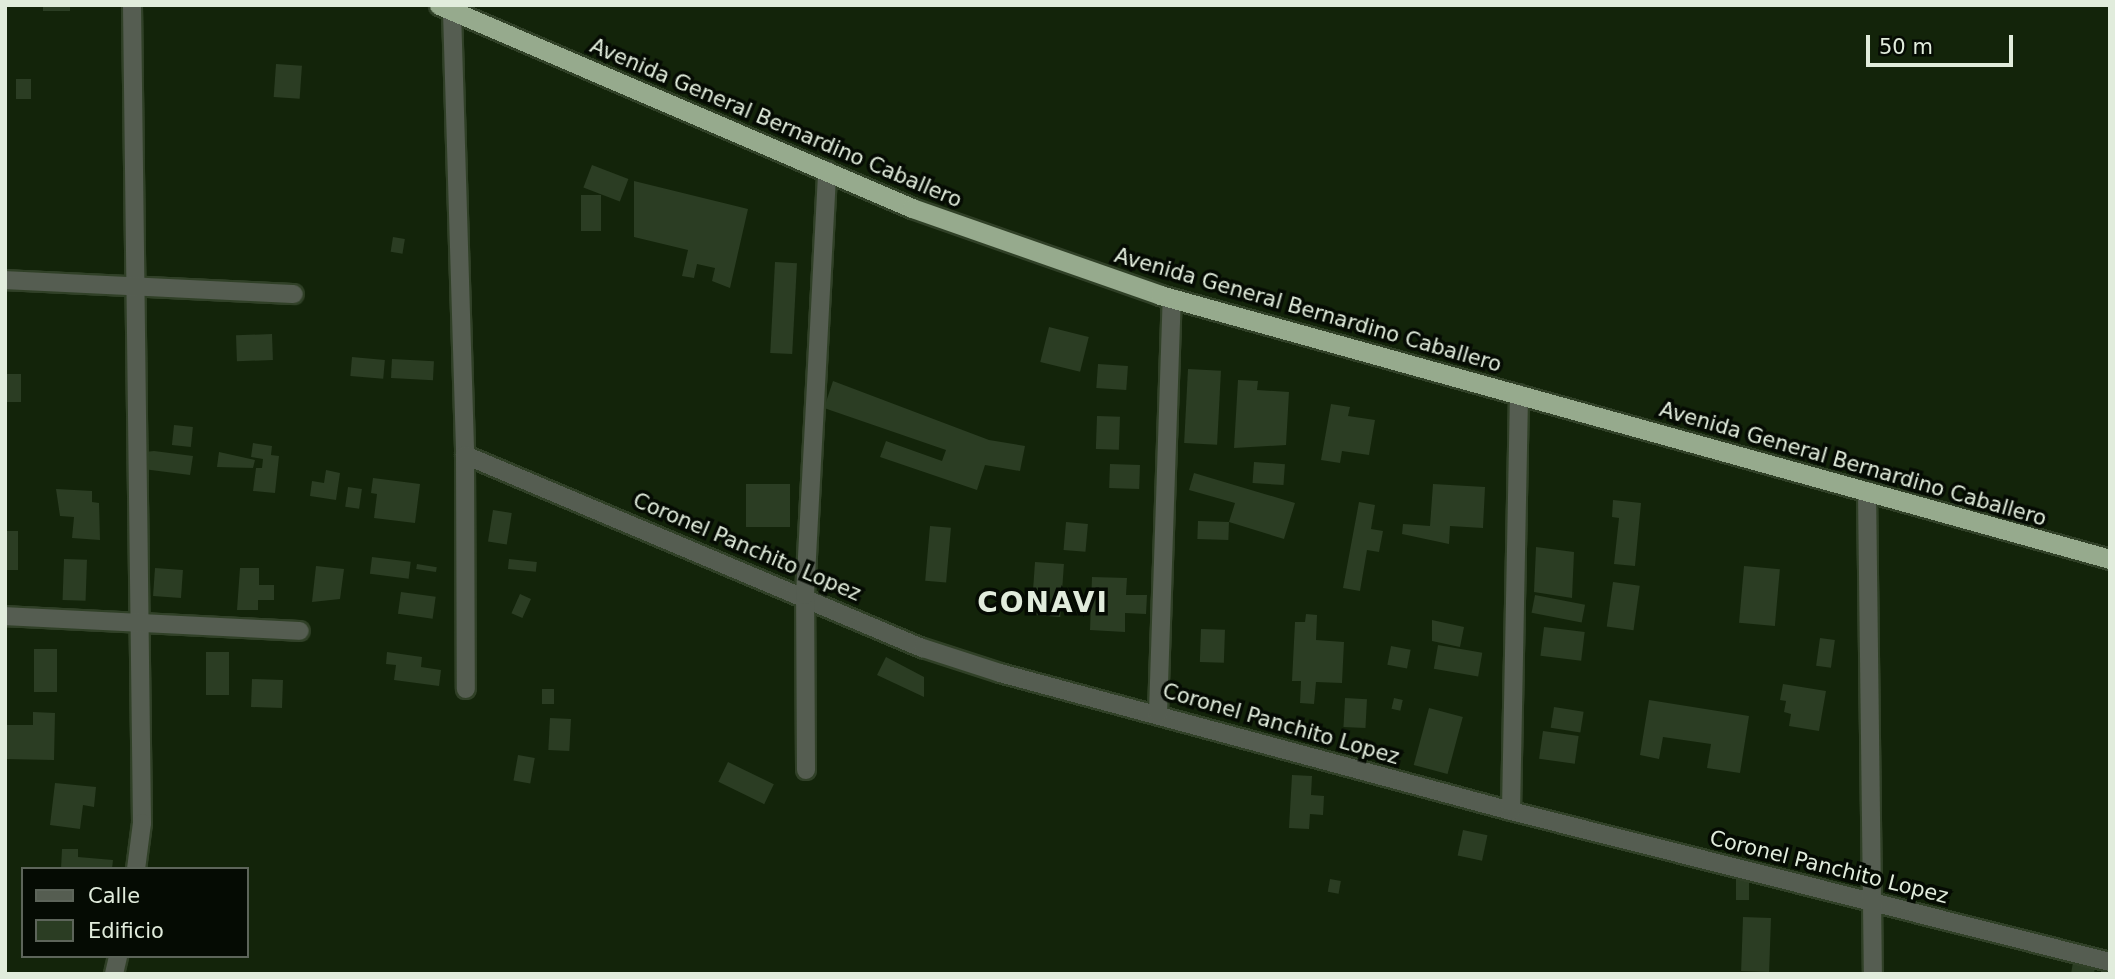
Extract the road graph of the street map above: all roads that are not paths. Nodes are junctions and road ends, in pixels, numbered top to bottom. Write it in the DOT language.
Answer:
graph roads {
  1 [pos="132,5"];
  2 [pos="445,8"];
  3 [pos="827,171"];
  4 [pos="5,280"];
  5 [pos="135,290"];
  6 [pos="295,295"];
  7 [pos="1172,298"];
  8 [pos="1519,394"];
  9 [pos="465,455"];
  10 [pos="1867,491"];
  11 [pos="2110,559"];
  12 [pos="805,595"];
  13 [pos="5,616"];
  14 [pos="139,624"];
  15 [pos="300,631"];
  16 [pos="466,690"];
  17 [pos="1158,713"];
  18 [pos="806,770"];
  19 [pos="1511,811"];
  20 [pos="136,867"];
  21 [pos="1872,901"];
  22 [pos="2110,962"];
  23 [pos="1873,974"];
  1 -- 5 [label="street"];
  2 -- 3 [label="highway, Avenida General Bernardino Caballero"];
  2 -- 9 [label="street"];
  3 -- 7 [label="highway, Avenida General Bernardino Caballero"];
  3 -- 12 [label="street"];
  4 -- 5 [label="street"];
  5 -- 6 [label="street"];
  5 -- 14 [label="street"];
  7 -- 8 [label="highway, Avenida General Bernardino Caballero"];
  7 -- 17 [label="street"];
  8 -- 10 [label="highway, Avenida General Bernardino Caballero"];
  8 -- 19 [label="street"];
  9 -- 12 [label="street, Coronel Panchito Lopez"];
  9 -- 16 [label="street"];
  10 -- 11 [label="highway, Avenida General Bernardino Caballero"];
  10 -- 21 [label="street"];
  12 -- 17 [label="street, Coronel Panchito Lopez"];
  12 -- 18 [label="street"];
  13 -- 14 [label="street"];
  14 -- 15 [label="street"];
  14 -- 20 [label="street"];
  17 -- 19 [label="street, Coronel Panchito Lopez"];
  19 -- 21 [label="street, Coronel Panchito Lopez"];
  21 -- 22 [label="street, Coronel Panchito Lopez"];
  21 -- 23 [label="street"];
}
